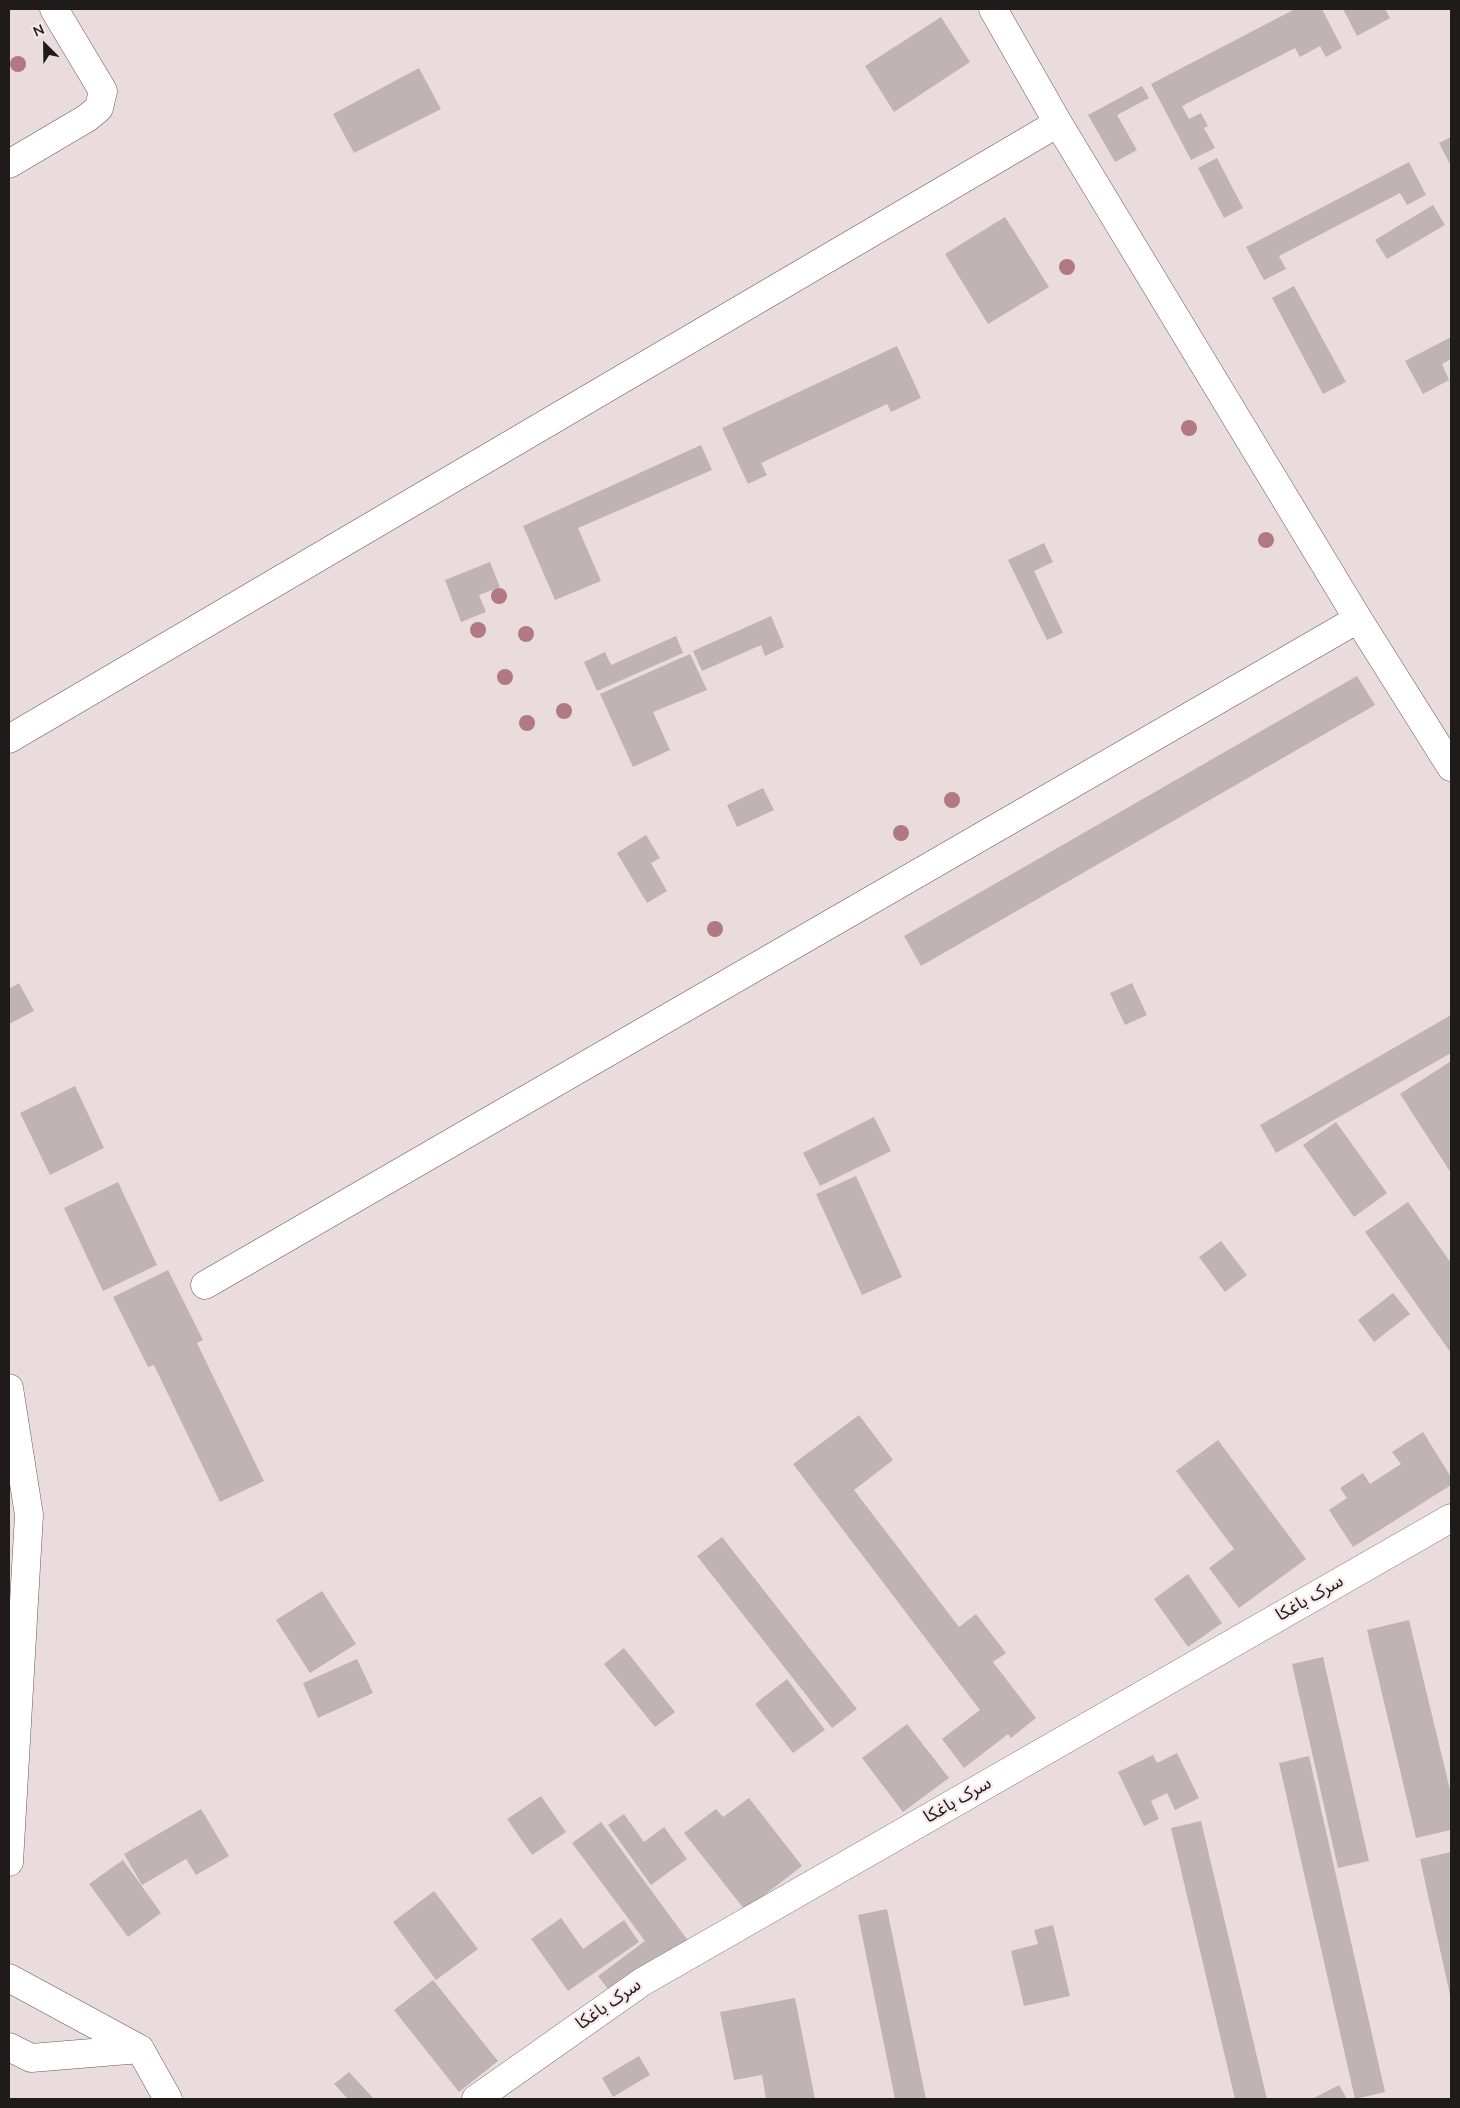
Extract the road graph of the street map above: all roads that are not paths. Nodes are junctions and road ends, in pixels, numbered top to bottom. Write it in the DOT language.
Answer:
graph roads {
  1 [pos="54,9"];
  2 [pos="1005,14"];
  3 [pos="1058,123"];
  4 [pos="9,164"];
  5 [pos="1358,619"];
  6 [pos="9,739"];
  7 [pos="1451,767"];
  8 [pos="205,1285"];
  9 [pos="9,1388"];
  10 [pos="1451,1518"];
  11 [pos="9,1862"];
  12 [pos="9,1978"];
  13 [pos="9,2047"];
  14 [pos="140,2049"];
  15 [pos="168,2099"];
  16 [pos="476,2099"];
  1 -- 4 [label="street"];
  2 -- 3 [label="street"];
  3 -- 5 [label="street"];
  3 -- 6 [label="street"];
  5 -- 7 [label="street"];
  5 -- 8 [label="street"];
  9 -- 11 [label="street"];
  10 -- 16 [label="street, سرک باغکا"];
  12 -- 14 [label="street"];
  13 -- 14 [label="street"];
  14 -- 15 [label="street"];
}
